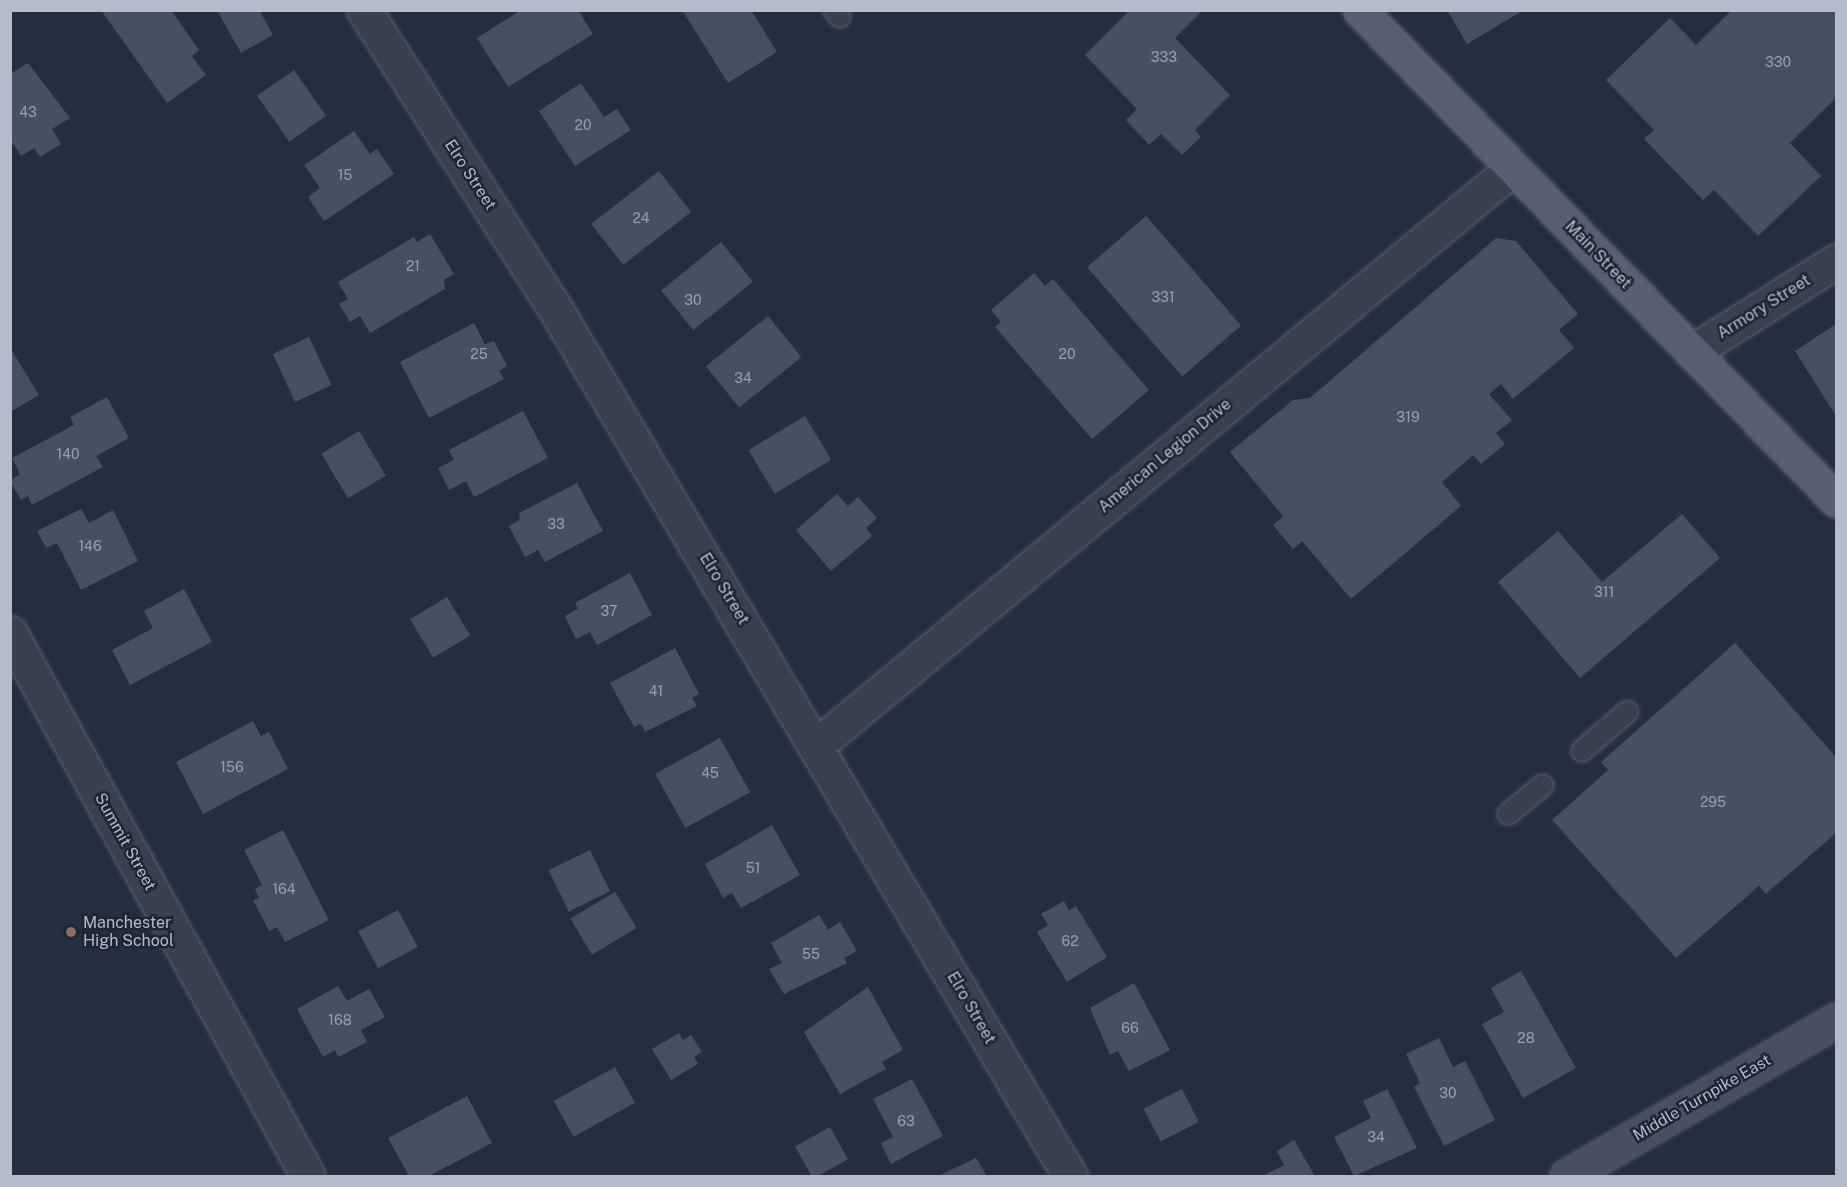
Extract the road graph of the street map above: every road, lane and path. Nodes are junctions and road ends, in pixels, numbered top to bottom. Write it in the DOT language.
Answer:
graph roads {
  1 [pos="364,10"];
  2 [pos="1360,10"];
  3 [pos="1513,168"];
  4 [pos="1836,261"];
  5 [pos="1692,352"];
  6 [pos="1836,500"];
  7 [pos="10,633"];
  8 [pos="1628,712"];
  9 [pos="817,745"];
  10 [pos="1582,751"];
  11 [pos="1543,785"];
  12 [pos="1508,814"];
  13 [pos="1836,1020"];
  14 [pos="308,1176"];
  15 [pos="1070,1176"];
  16 [pos="1567,1176"];
  1 -- 9 [label="street, Elro Street"];
  2 -- 3 [label="main road, Main Street"];
  3 -- 5 [label="main road, Main Street"];
  3 -- 9 [label="street, American Legion Drive"];
  4 -- 5 [label="street, Armory Street"];
  5 -- 6 [label="main road, Main Street"];
  7 -- 14 [label="street, Summit Street"];
  8 -- 10 [label="lane"];
  9 -- 15 [label="street, Elro Street"];
  11 -- 12 [label="lane"];
  13 -- 16 [label="main road, Middle Turnpike East"];
}
